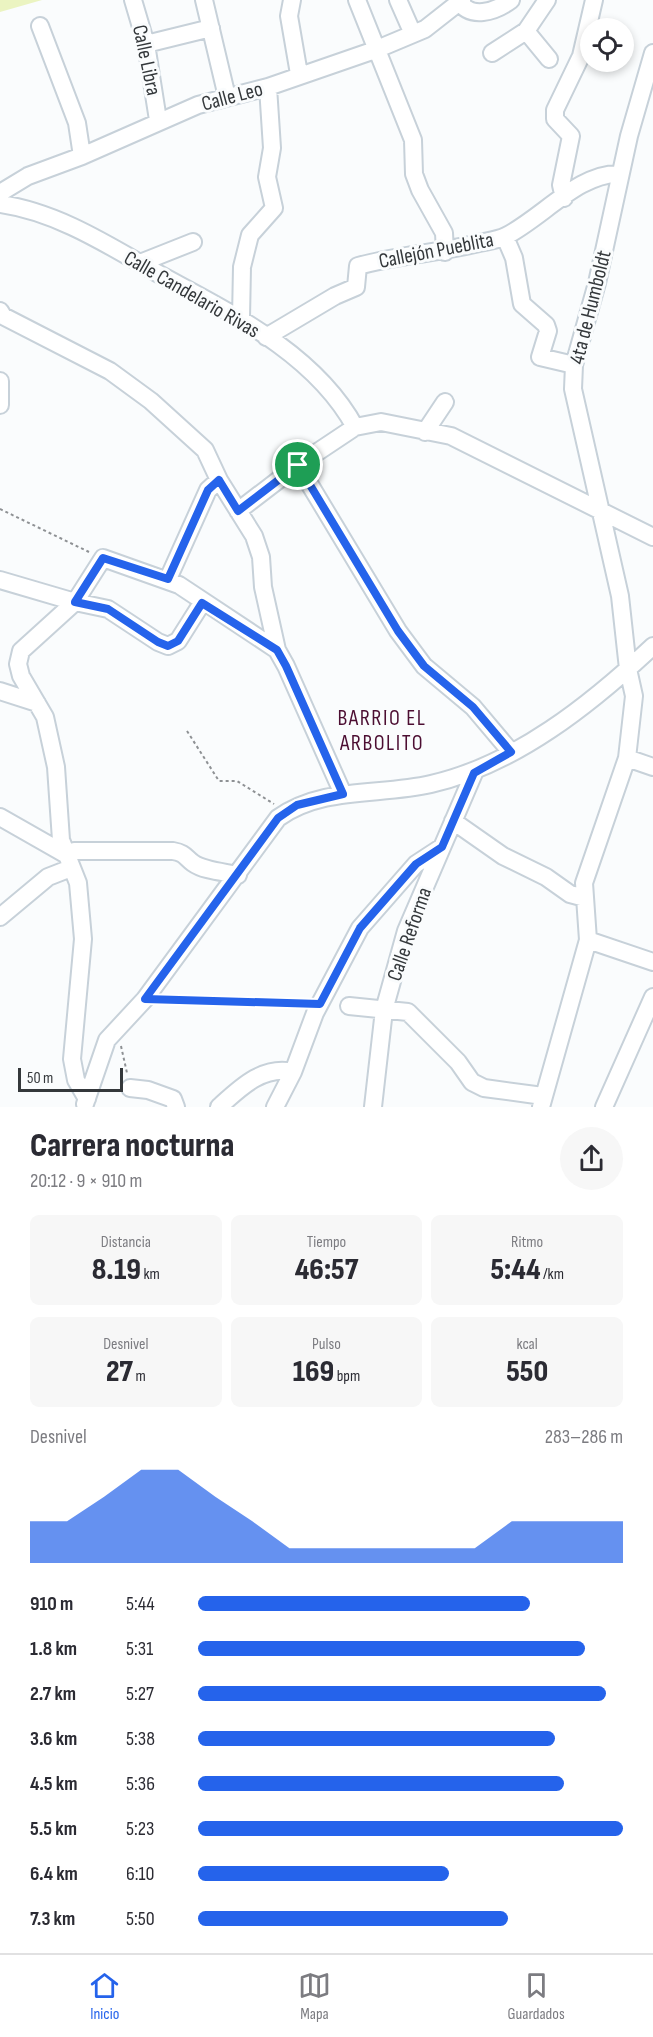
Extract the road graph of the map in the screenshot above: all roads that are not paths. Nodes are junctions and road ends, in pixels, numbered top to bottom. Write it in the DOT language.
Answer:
graph roads {
  1 [pos="133,0"];
  2 [pos="204,0"];
  3 [pos="292,0"];
  4 [pos="357,0"];
  5 [pos="398,0"];
  6 [pos="548,0"];
  7 [pos="594,0"];
  8 [pos="460,1"];
  9 [pos="510,1"];
  10 [pos="40,26"];
  11 [pos="212,28"];
  12 [pos="526,31"];
  13 [pos="412,34"];
  14 [pos="146,44"];
  15 [pos="375,50"];
  16 [pos="492,53"];
  17 [pos="653,53"];
  18 [pos="549,59"];
  19 [pos="299,74"];
  20 [pos="268,87"];
  21 [pos="646,94"];
  22 [pos="227,97"];
  23 [pos="159,120"];
  24 [pos="82,156"];
  25 [pos="620,174"];
  26 [pos="0,193"];
  27 [pos="564,198"];
  28 [pos="0,204"];
  29 [pos="505,237"];
  30 [pos="193,242"];
  31 [pos="445,252"];
  32 [pos="140,263"];
  33 [pos="0,311"];
  34 [pos="241,318"];
  35 [pos="266,337"];
  36 [pos="574,365"];
  37 [pos="0,381"];
  38 [pos="445,402"];
  39 [pos="0,405"];
  40 [pos="355,427"];
  41 [pos="425,432"];
  42 [pos="298,465"];
  43 [pos="219,480"];
  44 [pos="238,511"];
  45 [pos="601,512"];
  46 [pos="653,537"];
  47 [pos="168,579"];
  48 [pos="0,580"];
  49 [pos="75,602"];
  50 [pos="202,603"];
  51 [pos="653,646"];
  52 [pos="277,650"];
  53 [pos="628,669"];
  54 [pos="0,690"];
  55 [pos="37,703"];
  56 [pos="511,752"];
  57 [pos="627,758"];
  58 [pos="653,767"];
  59 [pos="474,773"];
  60 [pos="343,794"];
  61 [pos="0,817"];
  62 [pos="453,821"];
  63 [pos="442,847"];
  64 [pos="68,861"];
  65 [pos="238,875"];
  66 [pos="585,898"];
  67 [pos="0,917"];
  68 [pos="588,940"];
  69 [pos="653,962"];
  70 [pos="653,997"];
  71 [pos="349,1006"];
  72 [pos="384,1010"];
  73 [pos="293,1072"];
  74 [pos="130,1088"];
  75 [pos="542,1101"];
  76 [pos="86,1103"];
  77 [pos="176,1107"];
  78 [pos="219,1107"];
  79 [pos="275,1107"];
  80 [pos="373,1107"];
  81 [pos="604,1107"];
  1 -- 14 [label="street, Calle Libra"];
  2 -- 11 [label="street"];
  3 -- 19 [label="street"];
  4 -- 15 [label="street"];
  5 -- 13 [label="street"];
  6 -- 12 [label="street"];
  7 -- 27 [label="street"];
  8 -- 9 [label="street"];
  8 -- 13 [label="street, Calle Leo"];
  10 -- 24 [label="street"];
  11 -- 14 [label="street"];
  11 -- 22 [label="street"];
  12 -- 16 [label="street"];
  12 -- 18 [label="street"];
  13 -- 15 [label="street, Calle Leo"];
  14 -- 23 [label="street, Calle Libra"];
  15 -- 19 [label="street, Calle Leo"];
  15 -- 31 [label="street"];
  17 -- 21 [label="street, 4ta de Humboldt"];
  19 -- 20 [label="street, Calle Leo"];
  20 -- 22 [label="street, Calle Leo"];
  20 -- 34 [label="street"];
  21 -- 25 [label="street, 4ta de Humboldt"];
  22 -- 23 [label="street, Calle Leo"];
  23 -- 24 [label="street, Calle Leo"];
  24 -- 26 [label="street, Calle Leo"];
  25 -- 27 [label="street, Callejón Pueblita"];
  25 -- 36 [label="street, 4ta de Humboldt"];
  27 -- 29 [label="street, Callejón Pueblita"];
  28 -- 32 [label="street, Calle Candelario Rivas"];
  29 -- 31 [label="street, Callejón Pueblita"];
  29 -- 36 [label="street"];
  30 -- 32 [label="street"];
  31 -- 35 [label="street, Callejón Pueblita"];
  32 -- 34 [label="street, Calle Candelario Rivas"];
  33 -- 43 [label="street"];
  34 -- 35 [label="street, Calle Candelario Rivas"];
  35 -- 40 [label="street, Calle Candelario Rivas"];
  36 -- 45 [label="street, 4ta de Humboldt"];
  37 -- 39 [label="street"];
  38 -- 41 [label="street"];
  40 -- 41 [label="street"];
  40 -- 42 [label="street"];
  41 -- 45 [label="street"];
  42 -- 44 [label="street"];
  42 -- 56 [label="street"];
  43 -- 44 [label="street"];
  43 -- 47 [label="street"];
  44 -- 52 [label="street"];
  45 -- 46 [label="street"];
  45 -- 53 [label="street, 4ta de Humboldt"];
  47 -- 49 [label="street"];
  47 -- 50 [label="street"];
  48 -- 49 [label="street"];
  49 -- 50 [label="street"];
  49 -- 55 [label="street"];
  50 -- 52 [label="street"];
  51 -- 53 [label="street"];
  52 -- 60 [label="street"];
  53 -- 56 [label="street"];
  53 -- 57 [label="street, 4ta de Humboldt"];
  54 -- 55 [label="street"];
  55 -- 64 [label="street"];
  56 -- 59 [label="street"];
  57 -- 58 [label="street"];
  57 -- 66 [label="street, 4ta de Humboldt"];
  59 -- 60 [label="street"];
  59 -- 62 [label="street, Calle Reforma"];
  60 -- 65 [label="street"];
  61 -- 64 [label="street"];
  62 -- 63 [label="street, Calle Reforma"];
  62 -- 66 [label="street"];
  63 -- 72 [label="street, Calle Reforma"];
  63 -- 73 [label="street"];
  64 -- 65 [label="street"];
  64 -- 67 [label="street"];
  64 -- 76 [label="street"];
  65 -- 76 [label="street"];
  66 -- 68 [label="street, 4ta de Humboldt"];
  68 -- 69 [label="street"];
  68 -- 75 [label="street, 4ta de Humboldt"];
  70 -- 81 [label="street"];
  71 -- 72 [label="street"];
  72 -- 75 [label="street"];
  72 -- 80 [label="street, Calle Reforma"];
  73 -- 78 [label="street"];
  73 -- 79 [label="street"];
  74 -- 77 [label="street"];
}
